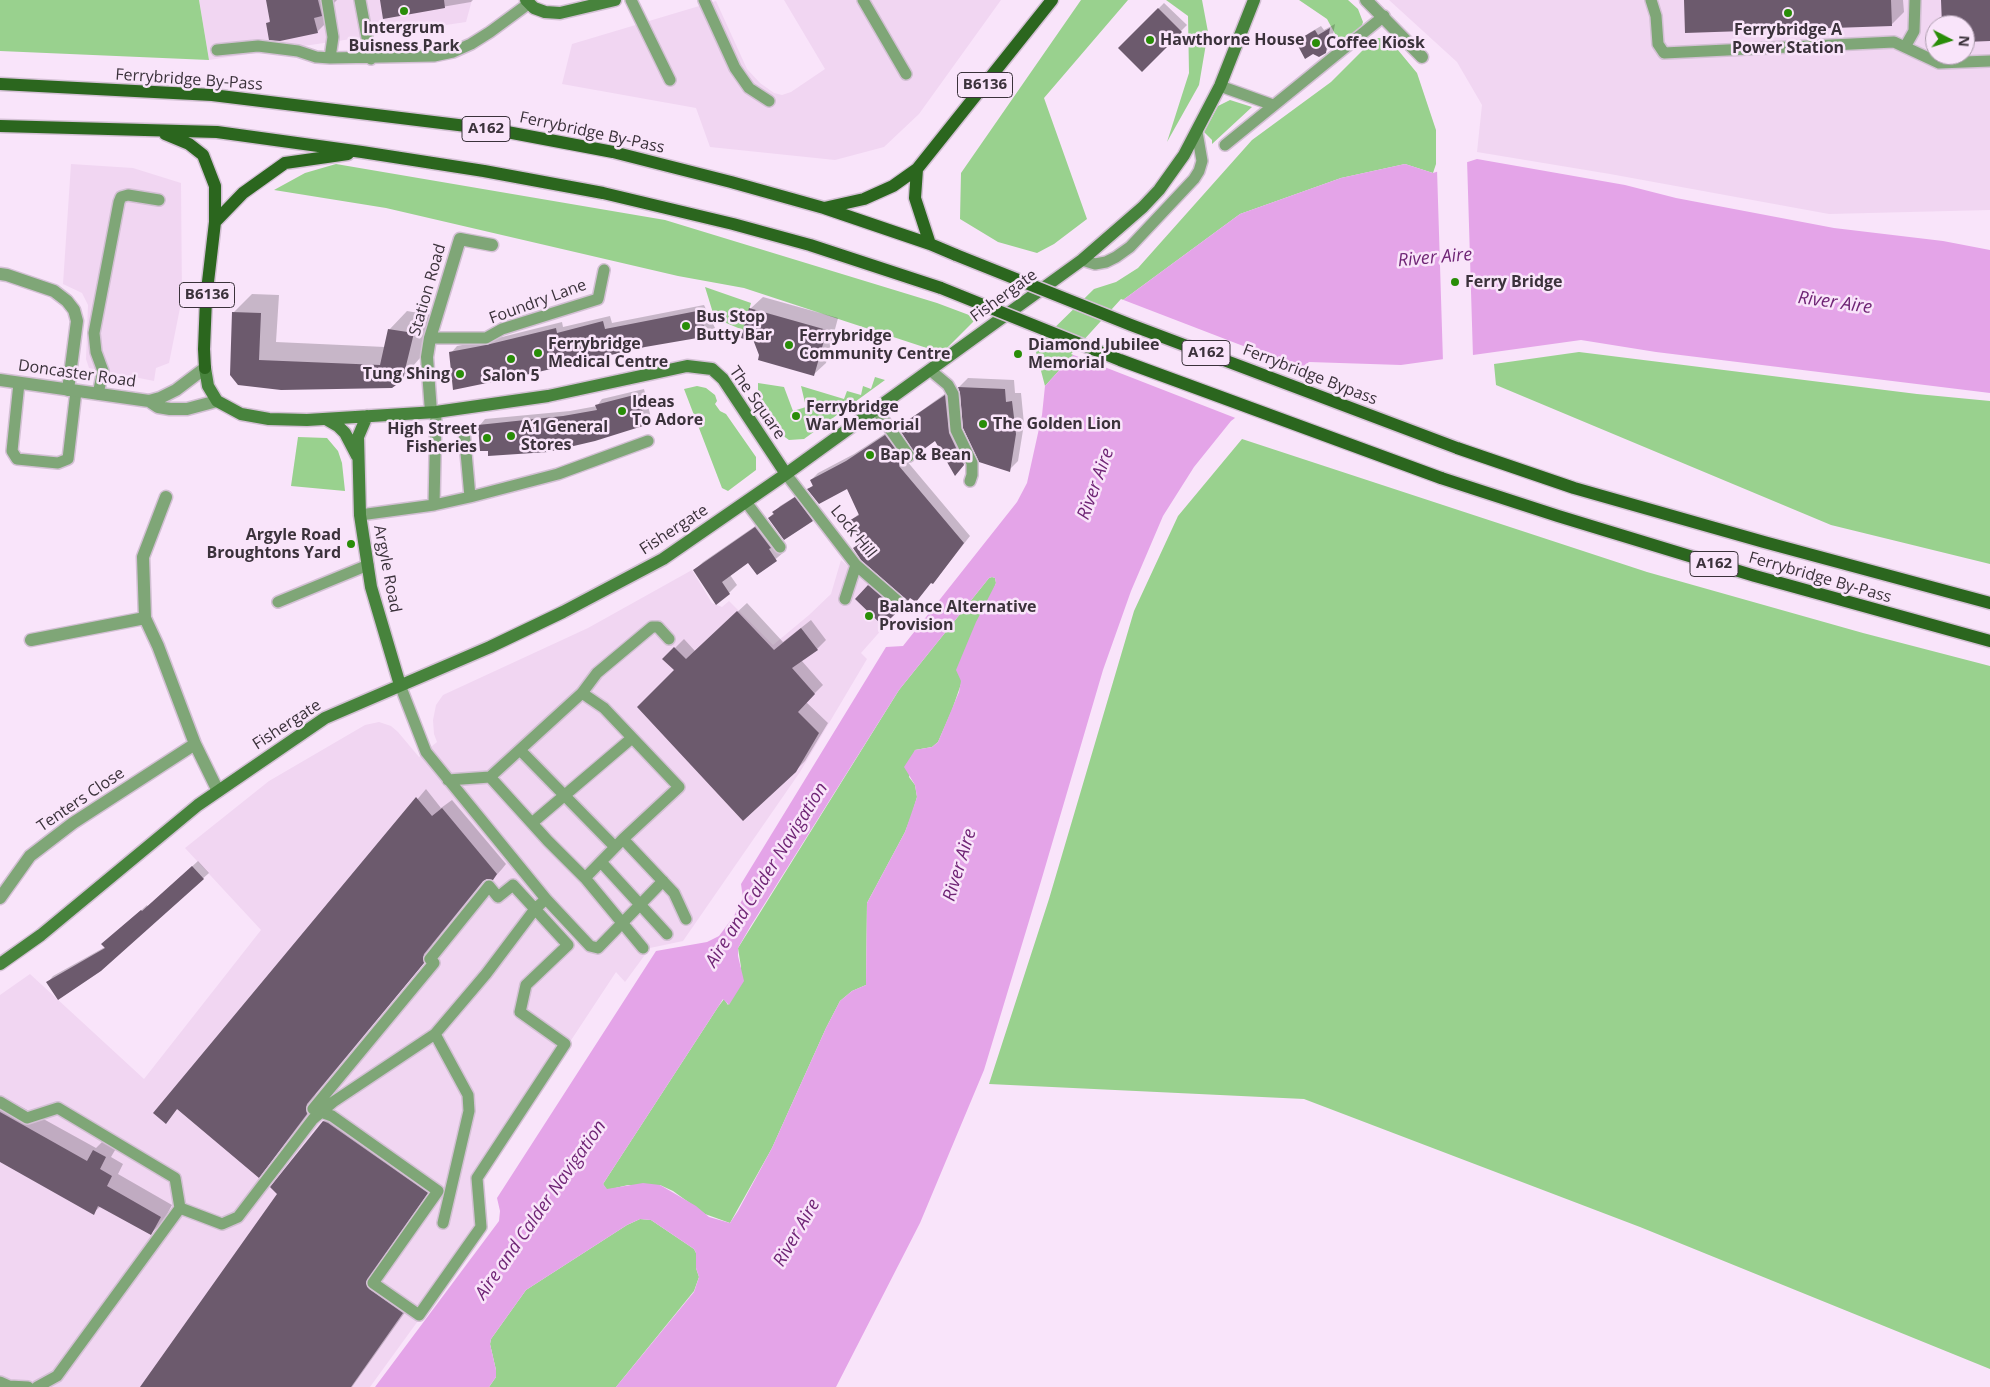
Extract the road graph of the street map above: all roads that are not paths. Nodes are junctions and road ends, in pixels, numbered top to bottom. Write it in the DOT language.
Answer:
graph roads {
  1 [pos="327,0"];
  2 [pos="360,0"];
  3 [pos="615,0"];
  4 [pos="631,0"];
  5 [pos="704,0"];
  6 [pos="863,0"];
  7 [pos="1052,0"];
  8 [pos="1254,0"];
  9 [pos="1366,0"];
  10 [pos="1651,0"];
  11 [pos="1915,0"];
  12 [pos="527,2"];
  13 [pos="1384,16"];
  14 [pos="1905,47"];
  15 [pos="217,50"];
  16 [pos="1422,57"];
  17 [pos="330,58"];
  18 [pos="371,58"];
  19 [pos="1990,61"];
  20 [pos="906,74"];
  21 [pos="670,80"];
  22 [pos="0,84"];
  23 [pos="1220,86"];
  24 [pos="769,101"];
  25 [pos="1273,105"];
  26 [pos="0,126"];
  27 [pos="156,131"];
  28 [pos="1197,132"];
  29 [pos="1224,144"];
  30 [pos="362,152"];
  31 [pos="917,169"];
  32 [pos="159,200"];
  33 [pos="824,208"];
  34 [pos="215,222"];
  35 [pos="930,244"];
  36 [pos="492,245"];
  37 [pos="956,256"];
  38 [pos="1082,260"];
  39 [pos="604,270"];
  40 [pos="0,274"];
  41 [pos="430,338"];
  42 [pos="205,368"];
  43 [pos="930,370"];
  44 [pos="0,380"];
  45 [pos="20,383"];
  46 [pos="72,390"];
  47 [pos="98,394"];
  48 [pos="217,400"];
  49 [pos="149,401"];
  50 [pos="876,409"];
  51 [pos="433,412"];
  52 [pos="367,416"];
  53 [pos="326,418"];
  54 [pos="464,430"];
  55 [pos="648,441"];
  56 [pos="1457,448"];
  57 [pos="909,456"];
  58 [pos="357,457"];
  59 [pos="786,474"];
  60 [pos="970,481"];
  61 [pos="166,497"];
  62 [pos="470,497"];
  63 [pos="746,502"];
  64 [pos="434,505"];
  65 [pos="360,515"];
  66 [pos="780,547"];
  67 [pos="368,565"];
  68 [pos="856,565"];
  69 [pos="845,599"];
  70 [pos="278,602"];
  71 [pos="1990,602"];
  72 [pos="901,604"];
  73 [pos="145,618"];
  74 [pos="31,640"];
  75 [pos="669,640"];
  76 [pos="1990,642"];
  77 [pos="400,685"];
  78 [pos="582,694"];
  79 [pos="632,738"];
  80 [pos="194,744"];
  81 [pos="520,750"];
  82 [pos="490,777"];
  83 [pos="448,780"];
  84 [pos="218,791"];
  85 [pos="564,796"];
  86 [pos="532,824"];
  87 [pos="619,843"];
  88 [pos="601,862"];
  89 [pos="584,878"];
  90 [pos="663,881"];
  91 [pos="0,898"];
  92 [pos="546,899"];
  93 [pos="641,906"];
  94 [pos="535,909"];
  95 [pos="686,919"];
  96 [pos="623,924"];
  97 [pos="667,934"];
  98 [pos="643,948"];
  99 [pos="0,964"];
  100 [pos="435,1034"];
  101 [pos="0,1102"];
  102 [pos="322,1112"];
  103 [pos="180,1208"];
  104 [pos="443,1223"];
  105 [pos="0,1382"];
  106 [pos="28,1387"];
  107 [pos="37,1387"];
  1 -- 17 [label="lane"];
  2 -- 18 [label="lane"];
  3 -- 12 [label="main road"];
  4 -- 21 [label="lane"];
  5 -- 24 [label="lane"];
  6 -- 20 [label="lane"];
  7 -- 31 [label="main road, B6136"];
  8 -- 23 [label="main road, Fishergate"];
  9 -- 13 [label="street"];
  10 -- 14 [label="lane"];
  11 -- 14 [label="lane"];
  12 -- 18 [label="lane"];
  13 -- 16 [label="street"];
  13 -- 25 [label="lane"];
  14 -- 19 [label="lane"];
  15 -- 17 [label="lane"];
  17 -- 18 [label="lane"];
  22 -- 33 [label="main road, Ferrybridge By-Pass / A162"];
  23 -- 25 [label="lane"];
  23 -- 28 [label="main road, Fishergate"];
  25 -- 29 [label="lane"];
  26 -- 27 [label="main road, A162"];
  27 -- 30 [label="main road, A162"];
  27 -- 34 [label="main road"];
  28 -- 38 [label="main road, Fishergate"];
  28 -- 38 [label="lane"];
  30 -- 34 [label="main road"];
  30 -- 76 [label="main road, Ferrybridge By-Pass / A162, bridge"];
  31 -- 33 [label="main road"];
  31 -- 35 [label="main road"];
  32 -- 47 [label="lane"];
  33 -- 35 [label="main road, Ferrybridge By-Pass / A162"];
  34 -- 42 [label="main road, B6136"];
  35 -- 37 [label="main road, Ferrybridge By-Pass / A162"];
  36 -- 41 [label="street, Station Road"];
  37 -- 56 [label="main road, Ferrybridge Bypass / A162, bridge"];
  38 -- 43 [label="main road, Fishergate"];
  39 -- 41 [label="lane, Foundry Lane"];
  40 -- 46 [label="street"];
  41 -- 51 [label="street, Station Road"];
  42 -- 48 [label="main road, B6136"];
  42 -- 49 [label="street, Doncaster Road"];
  43 -- 50 [label="main road, Fishergate"];
  43 -- 60 [label="lane"];
  44 -- 45 [label="street, Doncaster Road"];
  45 -- 46 [label="street, Doncaster Road"];
  45 -- 46 [label="lane"];
  46 -- 47 [label="street, Doncaster Road"];
  47 -- 49 [label="street, Doncaster Road"];
  48 -- 49 [label="street, Doncaster Road"];
  48 -- 53 [label="main road"];
  50 -- 57 [label="lane"];
  50 -- 59 [label="main road, Fishergate"];
  51 -- 52 [label="main road"];
  51 -- 59 [label="main road, The Square"];
  51 -- 64 [label="lane"];
  52 -- 53 [label="main road"];
  52 -- 58 [label="main road, Argyle Road"];
  53 -- 58 [label="main road, Argyle Road"];
  54 -- 62 [label="lane"];
  55 -- 62 [label="lane"];
  56 -- 71 [label="main road, Ferrybridge By-Pass / A162"];
  58 -- 65 [label="main road, Argyle Road"];
  59 -- 63 [label="main road, Fishergate"];
  59 -- 68 [label="lane, Lock Hill"];
  61 -- 73 [label="street"];
  62 -- 64 [label="lane"];
  63 -- 66 [label="lane"];
  63 -- 77 [label="main road, Fishergate"];
  64 -- 65 [label="lane"];
  65 -- 67 [label="main road, Argyle Road"];
  67 -- 70 [label="lane"];
  67 -- 77 [label="main road, Argyle Road"];
  68 -- 69 [label="lane"];
  68 -- 72 [label="lane, Lock Hill"];
  73 -- 74 [label="street"];
  73 -- 80 [label="street"];
  75 -- 78 [label="lane"];
  77 -- 83 [label="lane"];
  77 -- 84 [label="main road, Fishergate"];
  78 -- 79 [label="lane"];
  78 -- 81 [label="lane"];
  79 -- 85 [label="lane"];
  79 -- 87 [label="lane"];
  80 -- 84 [label="street"];
  80 -- 91 [label="street, Tenters Close"];
  81 -- 82 [label="lane"];
  81 -- 85 [label="lane"];
  82 -- 83 [label="lane"];
  82 -- 86 [label="lane"];
  83 -- 92 [label="lane"];
  84 -- 99 [label="main road, Fishergate"];
  85 -- 86 [label="lane"];
  85 -- 87 [label="lane"];
  86 -- 89 [label="lane"];
  87 -- 88 [label="lane"];
  87 -- 90 [label="lane"];
  88 -- 89 [label="lane"];
  88 -- 93 [label="lane"];
  89 -- 96 [label="lane"];
  90 -- 93 [label="lane"];
  90 -- 95 [label="lane"];
  92 -- 94 [label="lane"];
  92 -- 96 [label="lane"];
  93 -- 96 [label="lane"];
  93 -- 97 [label="lane"];
  94 -- 100 [label="lane"];
  94 -- 102 [label="lane"];
  94 -- 102 [label="lane"];
  96 -- 98 [label="lane"];
  100 -- 102 [label="lane"];
  100 -- 104 [label="lane"];
  101 -- 103 [label="lane"];
  102 -- 103 [label="lane"];
  103 -- 107 [label="lane"];
  105 -- 106 [label="lane"];
}
